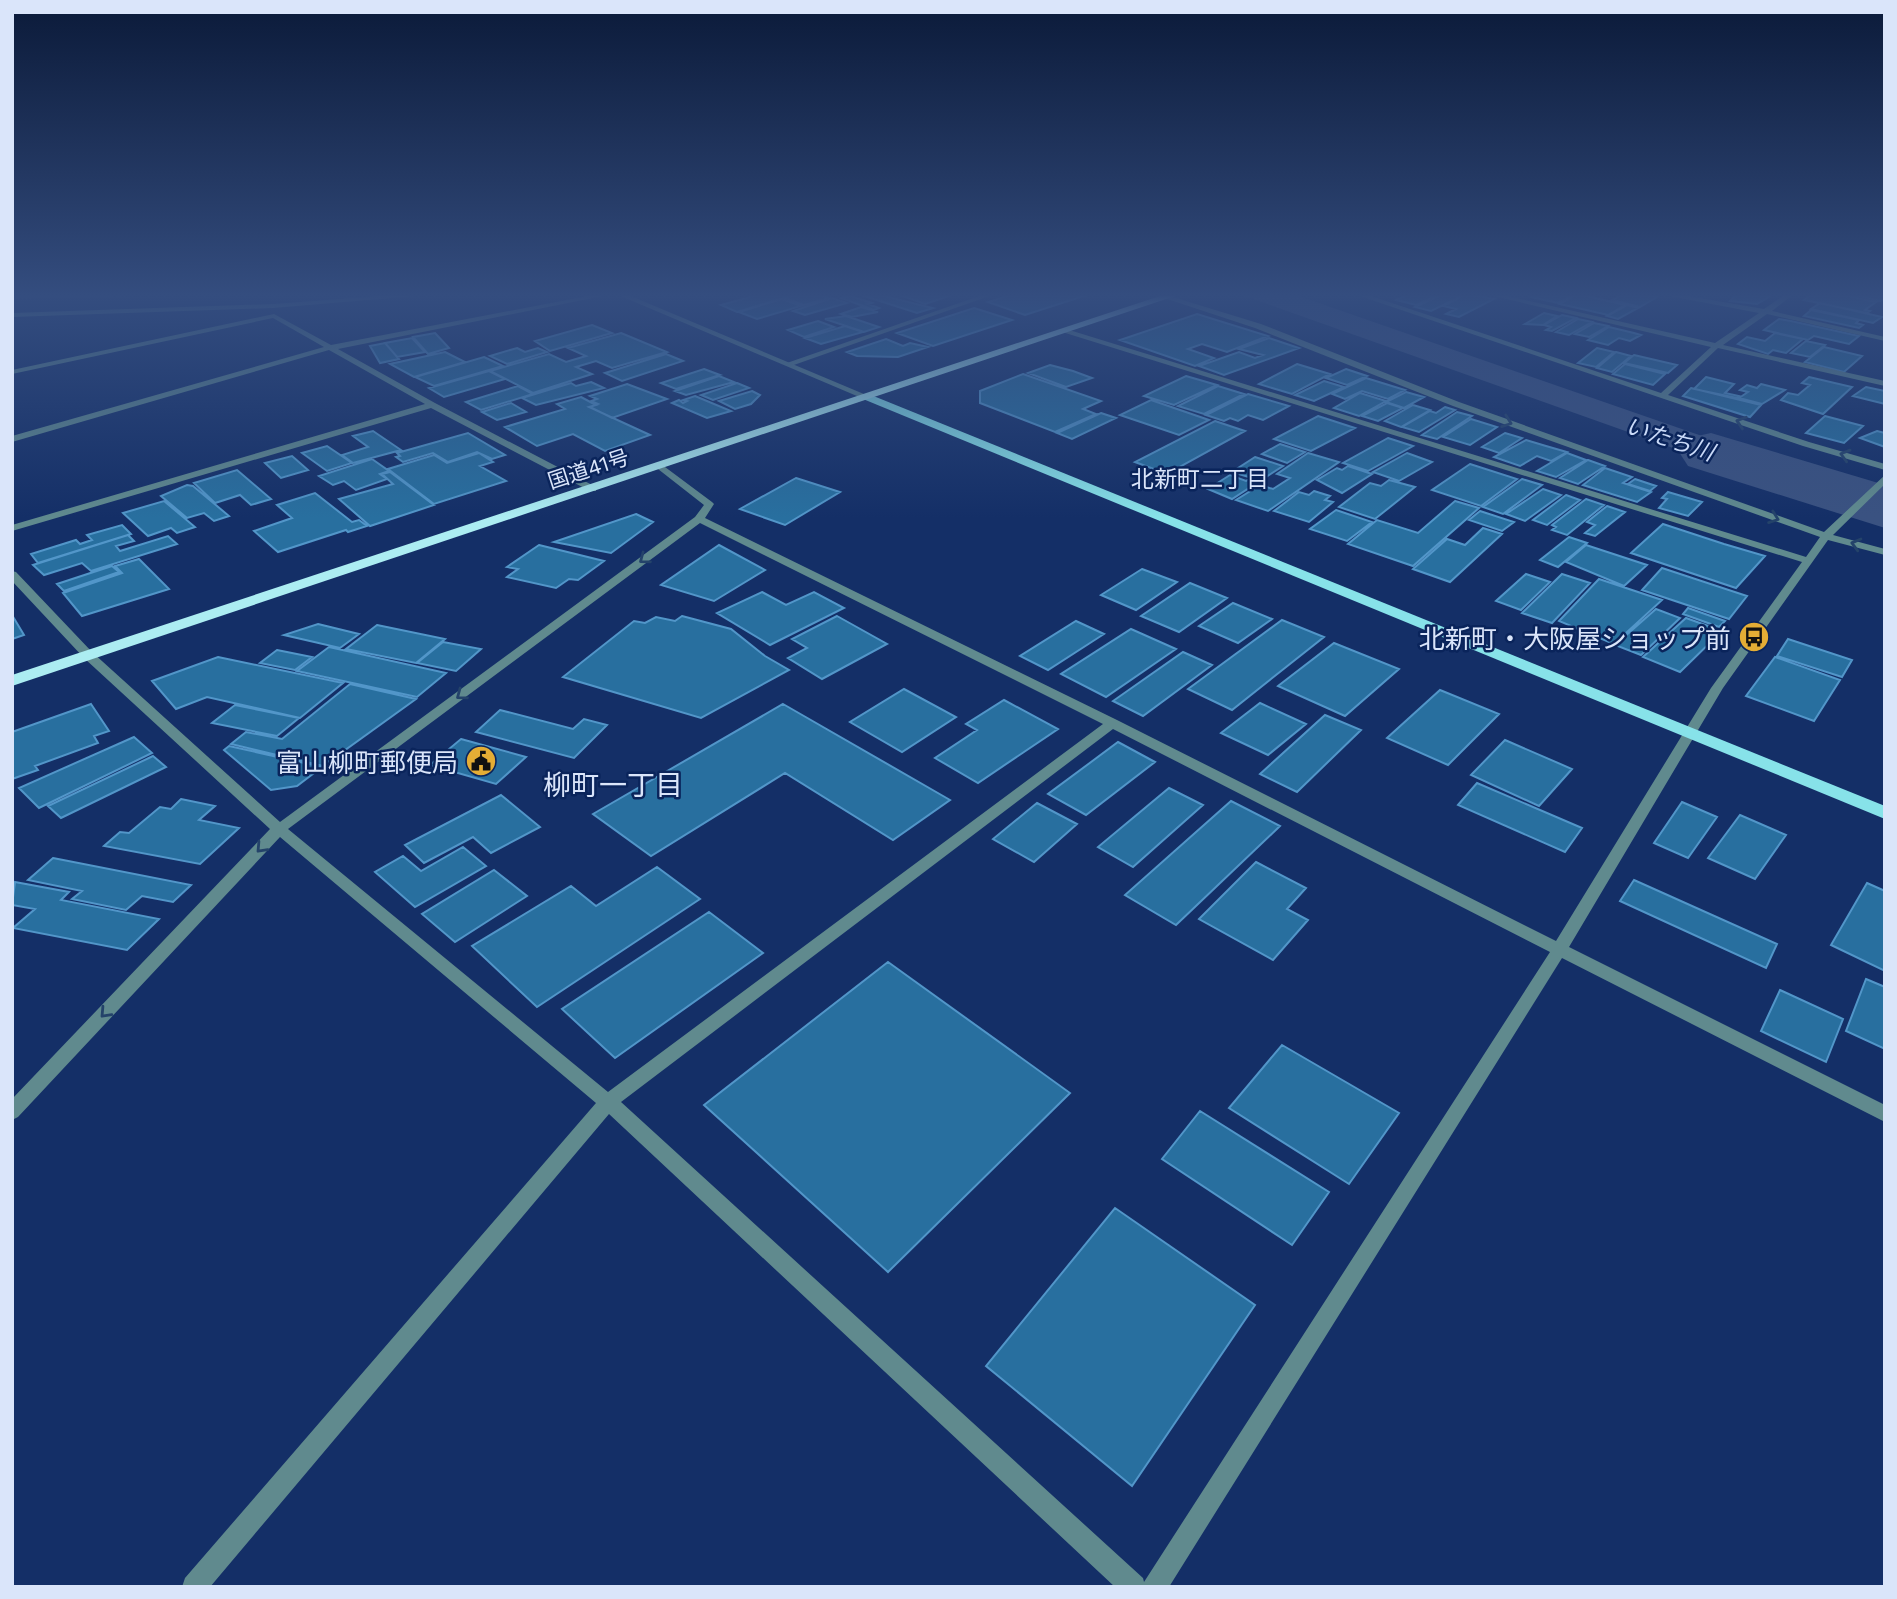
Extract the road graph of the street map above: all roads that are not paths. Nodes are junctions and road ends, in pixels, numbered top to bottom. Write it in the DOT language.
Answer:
graph roads {
  1 [pos="257,369"];
  2 [pos="366,369"];
  3 [pos="799,369"];
  4 [pos="951,369"];
  5 [pos="1185,369"];
  6 [pos="1366,369"];
  7 [pos="1580,369"];
  8 [pos="1691,369"];
  9 [pos="1816,369"];
  10 [pos="1885,384"];
  11 [pos="1662,396"];
  12 [pos="867,397"];
  13 [pos="432,405"];
  14 [pos="12,439"];
  15 [pos="661,467"];
  16 [pos="1885,467"];
  17 [pos="1885,478"];
  18 [pos="593,489"];
  19 [pos="699,519"];
  20 [pos="12,528"];
  21 [pos="1826,536"];
  22 [pos="1885,552"];
  23 [pos="1808,561"];
  24 [pos="12,574"];
  25 [pos="88,655"];
  26 [pos="12,681"];
  27 [pos="1112,723"];
  28 [pos="1691,733"];
  29 [pos="1885,813"];
  30 [pos="279,829"];
  31 [pos="1559,950"];
  32 [pos="608,1102"];
  33 [pos="12,1112"];
  34 [pos="1885,1114"];
  35 [pos="194,1587"];
  36 [pos="1133,1587"];
  37 [pos="1155,1587"];
  1 -- 14 [label="street"];
  2 -- 13 [label="street"];
  3 -- 12 [label="street"];
  4 -- 12 [label="highway, 国道41号"];
  5 -- 23 [label="street"];
  6 -- 21 [label="street, one-way"];
  7 -- 11 [label="street"];
  8 -- 11 [label="street"];
  9 -- 10 [label="street"];
  16 -- 11 [label="street, one-way"];
  12 -- 15 [label="highway, 国道41号"];
  12 -- 28 [label="main road"];
  13 -- 18 [label="street"];
  13 -- 20 [label="street"];
  15 -- 18 [label="highway, 国道41号"];
  15 -- 19 [label="street"];
  17 -- 21 [label="street"];
  18 -- 25 [label="highway, 国道41号"];
  19 -- 27 [label="street"];
  19 -- 30 [label="street, one-way"];
  22 -- 21 [label="street, one-way"];
  21 -- 23 [label="street"];
  23 -- 28 [label="street"];
  24 -- 25 [label="street"];
  25 -- 26 [label="highway, 国道41号"];
  25 -- 30 [label="street"];
  27 -- 31 [label="street"];
  27 -- 32 [label="street"];
  28 -- 29 [label="main road"];
  28 -- 31 [label="street"];
  30 -- 32 [label="street"];
  30 -- 33 [label="street, one-way"];
  31 -- 34 [label="street"];
  31 -- 37 [label="street"];
  32 -- 35 [label="street"];
  32 -- 36 [label="street"];
}
